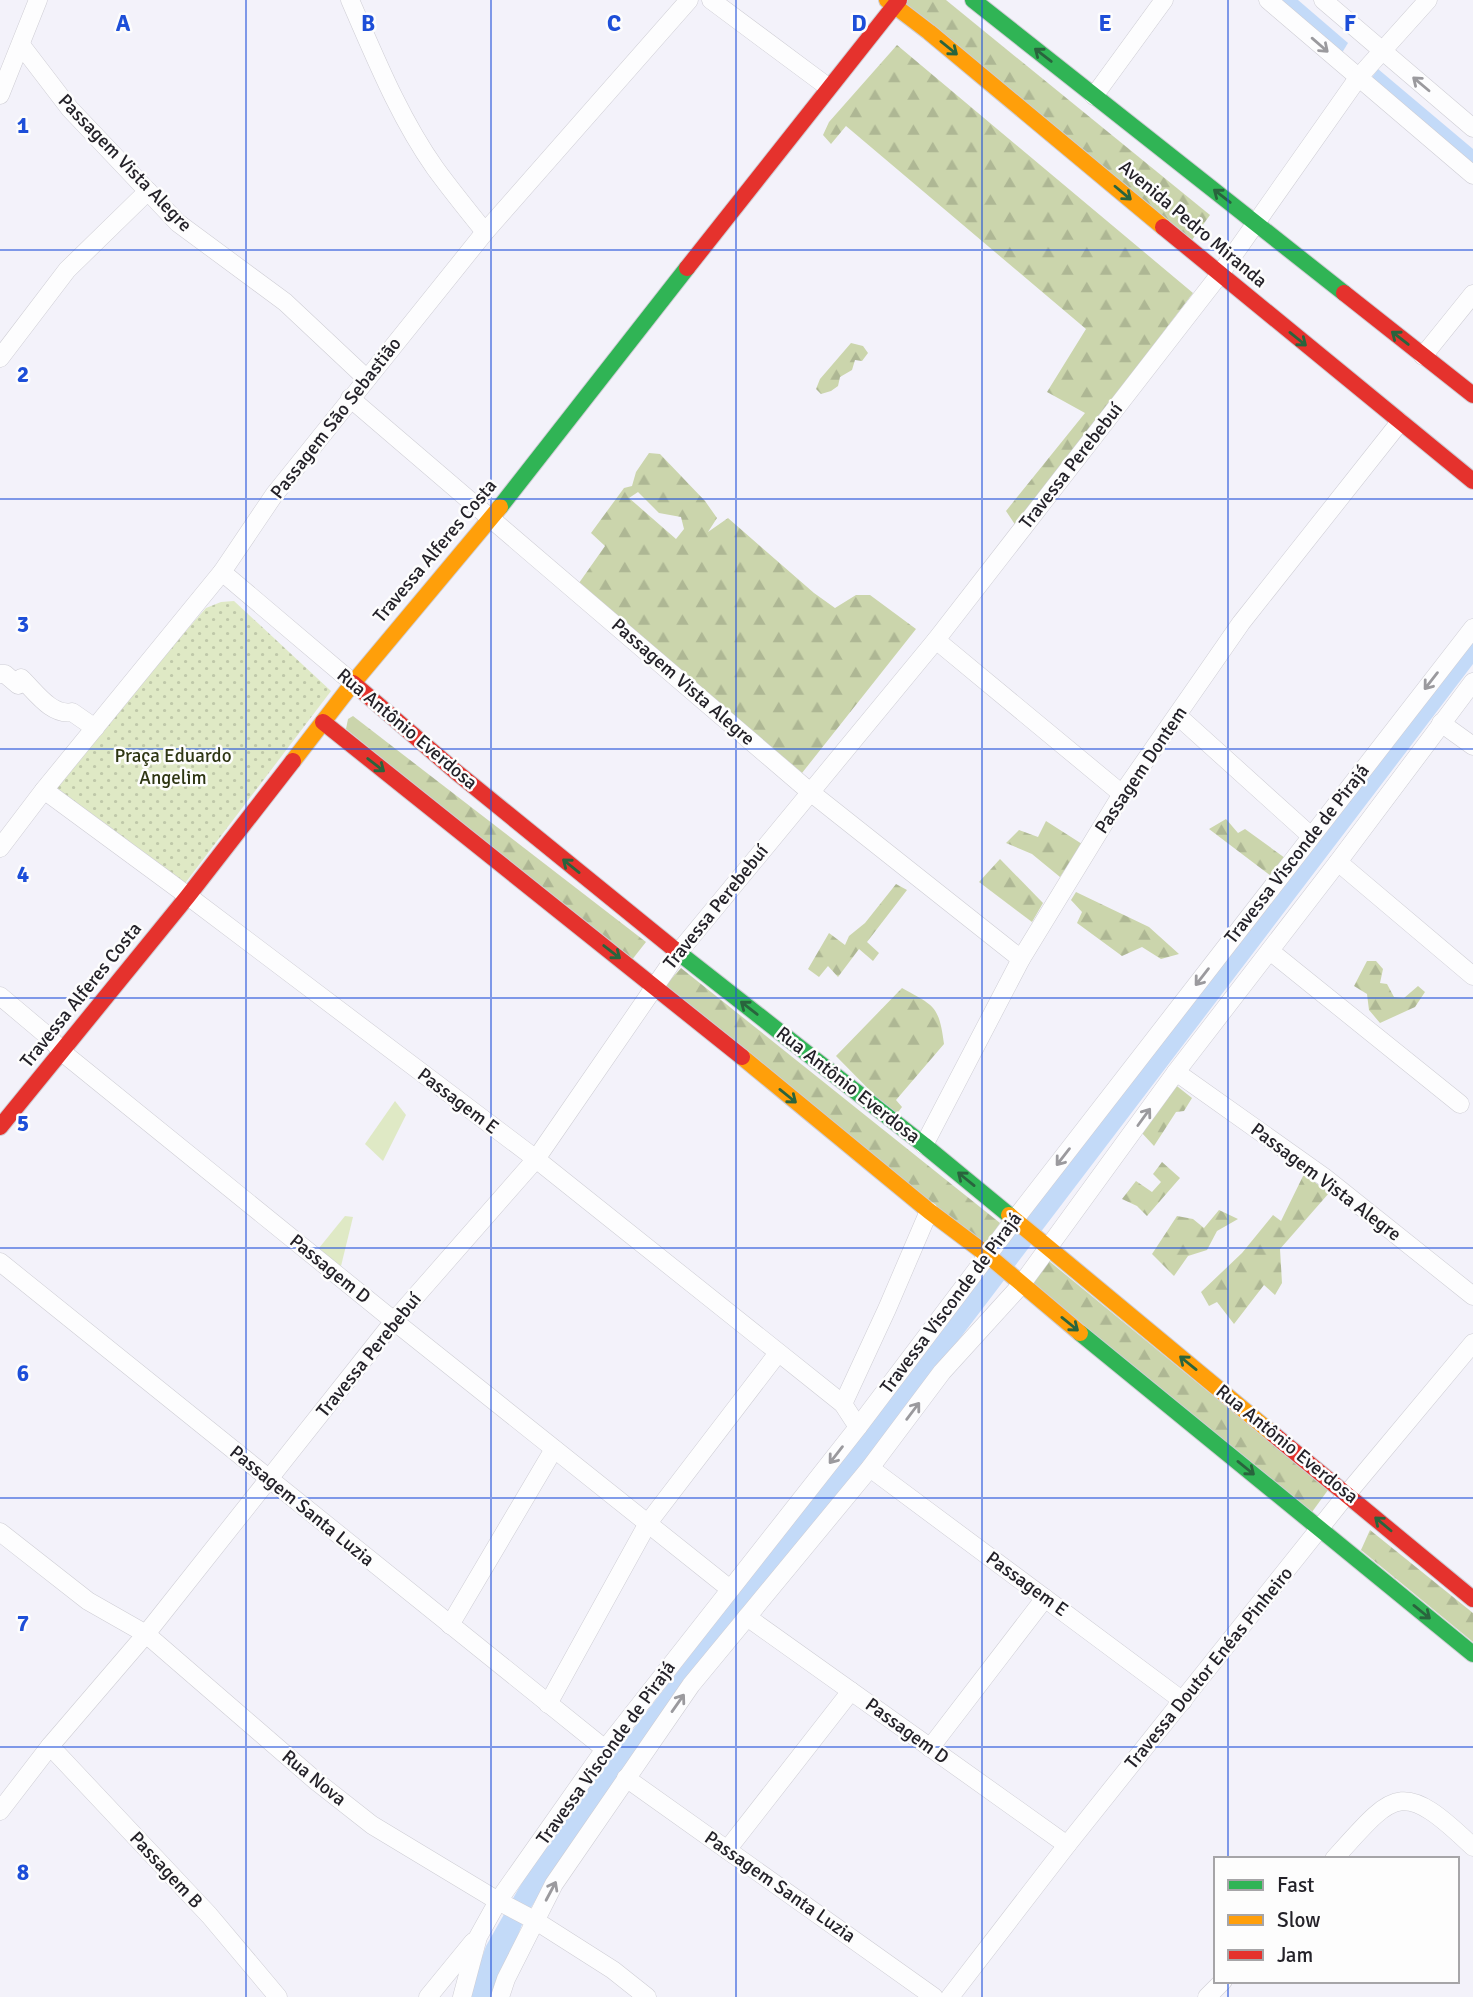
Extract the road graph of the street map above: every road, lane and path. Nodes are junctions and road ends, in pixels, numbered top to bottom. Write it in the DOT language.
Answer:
graph roads {
  1 [pos="38,0"];
  2 [pos="350,0"];
  3 [pos="689,0"];
  4 [pos="711,0"];
  5 [pos="973,0"];
  6 [pos="1164,0"];
  7 [pos="1268,0"];
  8 [pos="1323,0"];
  9 [pos="1427,0"];
  10 [pos="894,2"];
  11 [pos="21,45"];
  12 [pos="1382,52"];
  13 [pos="1358,78"];
  14 [pos="828,87"];
  15 [pos="0,95"];
  16 [pos="1094,96"];
  17 [pos="1473,128"];
  18 [pos="1473,175"];
  19 [pos="148,191"];
  20 [pos="1257,224"];
  21 [pos="485,232"];
  22 [pos="1220,274"];
  23 [pos="1473,294"];
  24 [pos="1423,356"];
  25 [pos="0,358"];
  26 [pos="367,379"];
  27 [pos="1473,395"];
  28 [pos="351,398"];
  29 [pos="1400,422"];
  30 [pos="1473,481"];
  31 [pos="492,517"];
  32 [pos="222,572"];
  33 [pos="1473,628"];
  34 [pos="936,640"];
  35 [pos="0,674"];
  36 [pos="1473,682"];
  37 [pos="353,683"];
  38 [pos="1178,716"];
  39 [pos="323,722"];
  40 [pos="1441,723"];
  41 [pos="95,729"];
  42 [pos="1473,746"];
  43 [pos="44,790"];
  44 [pos="809,791"];
  45 [pos="1122,794"];
  46 [pos="1311,836"];
  47 [pos="0,848"];
  48 [pos="1338,862"];
  49 [pos="188,896"];
  50 [pos="1270,951"];
  51 [pos="678,953"];
  52 [pos="1021,959"];
  53 [pos="1473,976"];
  54 [pos="654,985"];
  55 [pos="0,996"];
  56 [pos="62,1052"];
  57 [pos="1176,1072"];
  58 [pos="1460,1104"];
  59 [pos="0,1127"];
  60 [pos="924,1145"];
  61 [pos="536,1159"];
  62 [pos="929,1211"];
  63 [pos="1017,1221"];
  64 [pos="1047,1247"];
  65 [pos="989,1256"];
  66 [pos="0,1262"];
  67 [pos="1019,1283"];
  68 [pos="1473,1296"];
  69 [pos="394,1321"];
  70 [pos="1473,1343"];
  71 [pos="778,1353"];
  72 [pos="843,1404"];
  73 [pos="858,1427"];
  74 [pos="554,1449"];
  75 [pos="870,1468"];
  76 [pos="269,1480"];
  77 [pos="1347,1494"];
  78 [pos="648,1523"];
  79 [pos="1320,1528"];
  80 [pos="0,1532"];
  81 [pos="730,1589"];
  82 [pos="1045,1598"];
  83 [pos="1473,1599"];
  84 [pos="747,1617"];
  85 [pos="450,1625"];
  86 [pos="146,1634"];
  87 [pos="1473,1654"];
  88 [pos="851,1691"];
  89 [pos="1183,1701"];
  90 [pos="548,1704"];
  91 [pos="50,1746"];
  92 [pos="930,1748"];
  93 [pos="605,1749"];
  94 [pos="626,1778"];
  95 [pos="0,1811"];
  96 [pos="1067,1845"];
  97 [pos="1473,1847"];
  98 [pos="727,1850"];
  99 [pos="1336,1857"];
  100 [pos="501,1903"];
  101 [pos="531,1919"];
  102 [pos="478,1937"];
  103 [pos="1221,1983"];
  104 [pos="278,1997"];
  105 [pos="428,1997"];
  106 [pos="462,1997"];
  107 [pos="500,1997"];
  108 [pos="647,1997"];
  109 [pos="934,1997"];
  110 [pos="950,1997"];
  111 [pos="1207,1997"];
  1 -- 11 [label="street"];
  2 -- 21 [label="street"];
  3 -- 21 [label="street, Passagem São Sebastião"];
  4 -- 14 [label="street"];
  16 -- 5 [label="street, Avenida Pedro Miranda, one-way"];
  6 -- 16 [label="street"];
  7 -- 13 [label="street, one-way"];
  8 -- 12 [label="street"];
  9 -- 12 [label="street, Travessa Perebebuí"];
  10 -- 14 [label="street, Travessa Alferes Costa"];
  10 -- 22 [label="street, Avenida Pedro Miranda, one-way"];
  11 -- 15 [label="street"];
  11 -- 19 [label="street, Passagem Vista Alegre"];
  12 -- 13 [label="street, Travessa Perebebuí"];
  17 -- 12 [label="street, one-way"];
  13 -- 18 [label="street"];
  13 -- 20 [label="street, Travessa Perebebuí"];
  14 -- 31 [label="street, Travessa Alferes Costa"];
  20 -- 16 [label="street, Avenida Pedro Miranda, one-way"];
  19 -- 25 [label="street"];
  19 -- 26 [label="street, Passagem Vista Alegre"];
  20 -- 22 [label="street, Travessa Perebebuí"];
  24 -- 20 [label="street, Avenida Pedro Miranda, one-way"];
  21 -- 26 [label="street, Passagem São Sebastião"];
  22 -- 29 [label="street, Avenida Pedro Miranda, one-way"];
  22 -- 34 [label="street, Travessa Perebebuí"];
  23 -- 24 [label="street"];
  24 -- 27 [label="street, Avenida Pedro Miranda"];
  26 -- 28 [label="street, Passagem São Sebastião"];
  28 -- 31 [label="street, Passagem Vista Alegre"];
  28 -- 32 [label="street, Passagem São Sebastião"];
  29 -- 30 [label="street, Avenida Pedro Miranda"];
  29 -- 38 [label="street, Passagem Dontem"];
  31 -- 37 [label="street, Travessa Alferes Costa"];
  31 -- 44 [label="street, Passagem Vista Alegre"];
  32 -- 37 [label="street, Rua Antônio Everdosa"];
  32 -- 41 [label="street, Passagem São Sebastião"];
  33 -- 46 [label="street, Travessa Visconde de Pirajá, one-way"];
  34 -- 44 [label="street, Travessa Perebebuí"];
  34 -- 45 [label="street"];
  35 -- 41 [label="street"];
  36 -- 40 [label="street, Travessa Visconde de Pirajá"];
  37 -- 39 [label="street, Travessa Alferes Costa"];
  51 -- 37 [label="street, Rua Antônio Everdosa, one-way"];
  38 -- 45 [label="street, Passagem Dontem"];
  38 -- 46 [label="street"];
  39 -- 49 [label="street, Travessa Alferes Costa"];
  39 -- 54 [label="street, one-way"];
  40 -- 42 [label="street"];
  40 -- 48 [label="street, Travessa Visconde de Pirajá"];
  41 -- 43 [label="street, Passagem São Sebastião"];
  43 -- 47 [label="street, Passagem São Sebastião"];
  43 -- 49 [label="street, Passagem E"];
  44 -- 51 [label="street, Travessa Perebebuí"];
  44 -- 52 [label="street, Passagem Vista Alegre"];
  45 -- 52 [label="street, Passagem Dontem"];
  46 -- 63 [label="street, Travessa Visconde de Pirajá, one-way"];
  48 -- 50 [label="street, Travessa Visconde de Pirajá"];
  48 -- 53 [label="street"];
  49 -- 56 [label="street, Travessa Alferes Costa"];
  49 -- 61 [label="street, Passagem E"];
  50 -- 57 [label="street, Travessa Visconde de Pirajá"];
  50 -- 58 [label="street"];
  51 -- 54 [label="street, Travessa Perebebuí"];
  60 -- 51 [label="street, Rua Antônio Everdosa, one-way"];
  52 -- 60 [label="street, Passagem Dontem"];
  54 -- 61 [label="street, Travessa Perebebuí"];
  54 -- 62 [label="street, one-way"];
  55 -- 56 [label="street, Passagem D"];
  56 -- 59 [label="street, Travessa Alferes Costa"];
  56 -- 69 [label="street, Passagem D"];
  64 -- 57 [label="street, Travessa Visconde de Pirajá, one-way"];
  57 -- 68 [label="street, Passagem Vista Alegre"];
  63 -- 60 [label="street, Rua Antônio Everdosa, one-way"];
  61 -- 69 [label="street, Travessa Perebebuí"];
  61 -- 71 [label="street, Passagem E"];
  62 -- 65 [label="street"];
  62 -- 72 [label="street"];
  63 -- 64 [label="street, Rua Antônio Everdosa"];
  63 -- 65 [label="street, Travessa Visconde de Pirajá"];
  64 -- 67 [label="street, Travessa Visconde de Pirajá"];
  77 -- 64 [label="street, Rua Antônio Everdosa, one-way"];
  65 -- 67 [label="street"];
  65 -- 73 [label="street, Travessa Visconde de Pirajá"];
  66 -- 76 [label="street, Passagem Santa Luzia"];
  75 -- 67 [label="street, Travessa Visconde de Pirajá, one-way"];
  67 -- 79 [label="street, one-way"];
  69 -- 74 [label="street, Passagem D"];
  69 -- 76 [label="street, Travessa Perebebuí"];
  70 -- 77 [label="street, Travessa Doutor Enéas Pinheiro"];
  71 -- 72 [label="street, Passagem E"];
  71 -- 78 [label="street"];
  72 -- 73 [label="street, Passagem E"];
  73 -- 81 [label="street, Travessa Visconde de Pirajá, one-way"];
  74 -- 78 [label="street, Passagem D"];
  74 -- 85 [label="street"];
  75 -- 82 [label="street, Passagem E"];
  75 -- 84 [label="street, Travessa Visconde de Pirajá"];
  76 -- 85 [label="street, Passagem Santa Luzia"];
  76 -- 86 [label="street, Travessa Perebebuí"];
  77 -- 79 [label="street, Travessa Doutor Enéas Pinheiro"];
  83 -- 77 [label="street, Rua Antônio Everdosa, one-way"];
  78 -- 81 [label="street, Passagem D"];
  78 -- 90 [label="street"];
  79 -- 87 [label="street, one-way"];
  79 -- 89 [label="street, Travessa Doutor Enéas Pinheiro"];
  80 -- 86 [label="street, Rua Nova"];
  81 -- 93 [label="street, Travessa Visconde de Pirajá"];
  82 -- 89 [label="street, Passagem E"];
  82 -- 92 [label="street"];
  84 -- 88 [label="street, Passagem D"];
  94 -- 84 [label="street, Travessa Visconde de Pirajá, one-way"];
  85 -- 90 [label="street, Passagem Santa Luzia"];
  86 -- 91 [label="street, Travessa Perebebuí"];
  86 -- 100 [label="street, Rua Nova"];
  88 -- 92 [label="street, Passagem D"];
  88 -- 98 [label="street"];
  89 -- 96 [label="street, Travessa Doutor Enéas Pinheiro"];
  90 -- 93 [label="street, Passagem Santa Luzia"];
  91 -- 95 [label="street, Travessa Perebebuí"];
  91 -- 104 [label="street, Passagem B"];
  92 -- 96 [label="street, Passagem D"];
  93 -- 100 [label="street, Travessa Visconde de Pirajá"];
  94 -- 98 [label="street, Passagem Santa Luzia"];
  101 -- 94 [label="street, Travessa Visconde de Pirajá, one-way"];
  96 -- 110 [label="street, Travessa Doutor Enéas Pinheiro"];
  97 -- 99 [label="street"];
  98 -- 109 [label="street, Passagem Santa Luzia"];
  100 -- 101 [label="street, Rua Nova"];
  100 -- 102 [label="street, Travessa Visconde de Pirajá"];
  101 -- 107 [label="street, Travessa Visconde de Pirajá"];
  101 -- 108 [label="street, Rua Nova"];
  102 -- 105 [label="street"];
  102 -- 106 [label="street, Travessa Visconde de Pirajá"];
  103 -- 111 [label="street"];
}
